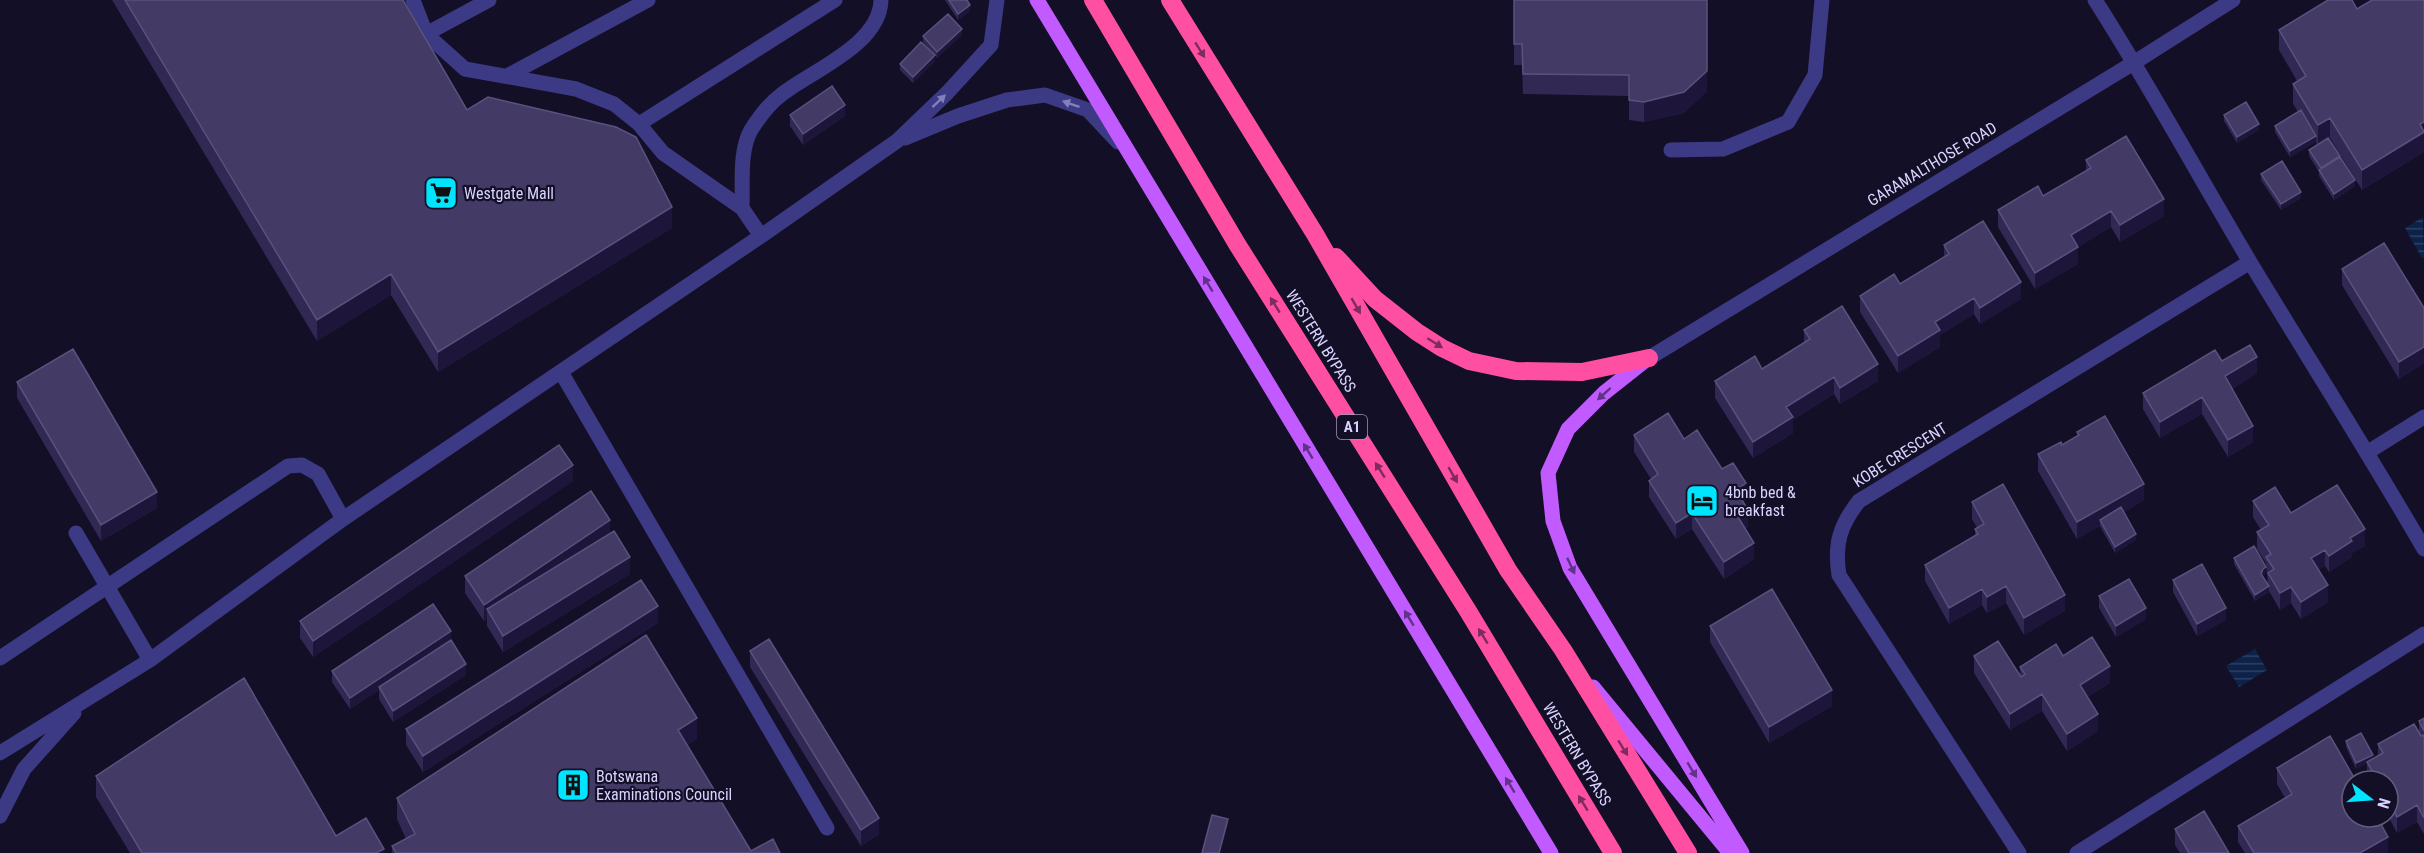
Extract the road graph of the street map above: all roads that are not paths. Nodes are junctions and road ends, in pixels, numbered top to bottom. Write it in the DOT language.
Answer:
graph roads {
  1 [pos="412,0"];
  2 [pos="489,0"];
  3 [pos="648,0"];
  4 [pos="835,0"];
  5 [pos="881,0"];
  6 [pos="997,0"];
  7 [pos="1037,0"];
  8 [pos="1093,0"];
  9 [pos="1170,0"];
  10 [pos="1822,0"];
  11 [pos="2095,0"];
  12 [pos="2233,0"];
  13 [pos="426,34"];
  14 [pos="2135,62"];
  15 [pos="507,76"];
  16 [pos="639,124"];
  17 [pos="897,141"];
  18 [pos="1671,150"];
  19 [pos="1130,154"];
  20 [pos="742,208"];
  21 [pos="1315,234"];
  22 [pos="761,236"];
  23 [pos="2250,262"];
  24 [pos="1649,358"];
  25 [pos="561,372"];
  26 [pos="2424,417"];
  27 [pos="2368,452"];
  28 [pos="343,519"];
  29 [pos="76,533"];
  30 [pos="2424,549"];
  31 [pos="107,588"];
  32 [pos="2424,634"];
  33 [pos="1563,650"];
  34 [pos="0,658"];
  35 [pos="150,660"];
  36 [pos="86,700"];
  37 [pos="0,753"];
  38 [pos="0,816"];
  39 [pos="826,828"];
  40 [pos="1551,853"];
  41 [pos="1613,853"];
  42 [pos="1688,853"];
  43 [pos="1730,853"];
  44 [pos="1742,853"];
  45 [pos="2019,853"];
  46 [pos="2077,853"];
  1 -- 13 [label="street"];
  2 -- 13 [label="street"];
  3 -- 15 [label="street"];
  4 -- 16 [label="street"];
  5 -- 20 [label="street"];
  17 -- 6 [label="street, one-way"];
  7 -- 19 [label="main road"];
  41 -- 8 [label="highway, WESTERN BYPASS / A1, one-way"];
  9 -- 21 [label="highway, one-way"];
  10 -- 18 [label="street"];
  11 -- 14 [label="street"];
  12 -- 14 [label="street, GARAMALTHOSE ROAD"];
  13 -- 15 [label="street"];
  14 -- 23 [label="street"];
  14 -- 24 [label="street, GARAMALTHOSE ROAD"];
  15 -- 16 [label="street"];
  16 -- 20 [label="street"];
  19 -- 17 [label="street, one-way"];
  17 -- 22 [label="street"];
  40 -- 19 [label="main road, one-way"];
  20 -- 22 [label="street"];
  21 -- 24 [label="highway, one-way"];
  21 -- 33 [label="highway, one-way"];
  22 -- 25 [label="street"];
  23 -- 27 [label="street"];
  23 -- 45 [label="street, KOBE CRESCENT"];
  24 -- 44 [label="main road, one-way"];
  25 -- 28 [label="street"];
  25 -- 39 [label="street"];
  26 -- 27 [label="street"];
  27 -- 30 [label="street"];
  28 -- 31 [label="street"];
  28 -- 35 [label="street"];
  29 -- 31 [label="street"];
  31 -- 34 [label="street"];
  31 -- 35 [label="street"];
  32 -- 46 [label="street"];
  33 -- 42 [label="highway, one-way"];
  33 -- 43 [label="main road"];
  35 -- 36 [label="street"];
  36 -- 37 [label="street"];
  36 -- 38 [label="street"];
}
